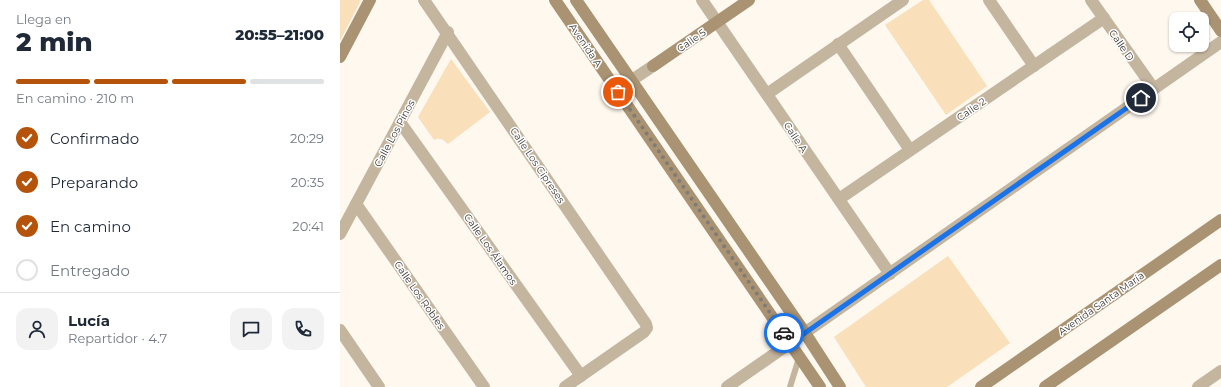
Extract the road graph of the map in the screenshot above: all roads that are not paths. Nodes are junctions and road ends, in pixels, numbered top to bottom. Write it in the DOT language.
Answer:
graph roads {
  1 [pos="370,0"];
  2 [pos="424,0"];
  3 [pos="555,0"];
  4 [pos="576,0"];
  5 [pos="702,0"];
  6 [pos="749,0"];
  7 [pos="903,0"];
  8 [pos="989,0"];
  9 [pos="1091,0"];
  10 [pos="1200,0"];
  11 [pos="1104,18"];
  12 [pos="717,22"];
  13 [pos="1221,31"];
  14 [pos="448,32"];
  15 [pos="1221,42"];
  16 [pos="838,44"];
  17 [pos="340,57"];
  18 [pos="1034,66"];
  19 [pos="632,80"];
  20 [pos="1154,89"];
  21 [pos="767,94"];
  22 [pos="400,122"];
  23 [pos="910,150"];
  24 [pos="839,199"];
  25 [pos="356,204"];
  26 [pos="1221,220"];
  27 [pos="340,234"];
  28 [pos="1221,265"];
  29 [pos="890,274"];
  30 [pos="340,330"];
  31 [pos="805,333"];
  32 [pos="790,342"];
  33 [pos="800,357"];
  34 [pos="1221,371"];
  35 [pos="581,376"];
  36 [pos="379,387"];
  37 [pos="484,387"];
  38 [pos="565,387"];
  39 [pos="727,387"];
  40 [pos="790,387"];
  41 [pos="820,387"];
  42 [pos="840,387"];
  43 [pos="981,387"];
  44 [pos="1045,387"];
  45 [pos="1198,387"];
  1 -- 17 [label="street"];
  2 -- 14 [label="street, Calle Los Cipreses"];
  3 -- 32 [label="street, Avenida A"];
  4 -- 19 [label="street, Avenida A"];
  5 -- 12 [label="street, Calle A"];
  6 -- 12 [label="street, Calle 5"];
  7 -- 16 [label="street"];
  8 -- 18 [label="street"];
  9 -- 11 [label="street, Calle D"];
  10 -- 13 [label="street"];
  11 -- 18 [label="street, Calle 2"];
  11 -- 20 [label="street, Calle D"];
  12 -- 19 [label="street, Calle 5"];
  12 -- 21 [label="street, Calle A"];
  14 -- 22 [label="street, Calle Los Pinos"];
  14 -- 35 [label="street, Calle Los Cipreses"];
  15 -- 20 [label="street"];
  16 -- 21 [label="street"];
  16 -- 23 [label="street"];
  18 -- 23 [label="street, Calle 2"];
  19 -- 31 [label="street, Avenida A"];
  20 -- 29 [label="street"];
  21 -- 24 [label="street, Calle A"];
  22 -- 25 [label="street, Calle Los Pinos"];
  22 -- 35 [label="street, Calle Los Álamos"];
  23 -- 24 [label="street, Calle 2"];
  24 -- 29 [label="street, Calle A"];
  25 -- 27 [label="street, Calle Los Pinos"];
  25 -- 37 [label="street, Calle Los Robles"];
  26 -- 43 [label="street, Avenida Santa María"];
  28 -- 44 [label="street"];
  29 -- 31 [label="street"];
  30 -- 36 [label="street"];
  31 -- 32 [label="street"];
  31 -- 42 [label="street, Avenida A"];
  32 -- 33 [label="street, Avenida A"];
  32 -- 39 [label="street"];
  33 -- 40 [label="lane"];
  33 -- 41 [label="street, Avenida A"];
  34 -- 45 [label="street"];
  35 -- 38 [label="street"];
}
